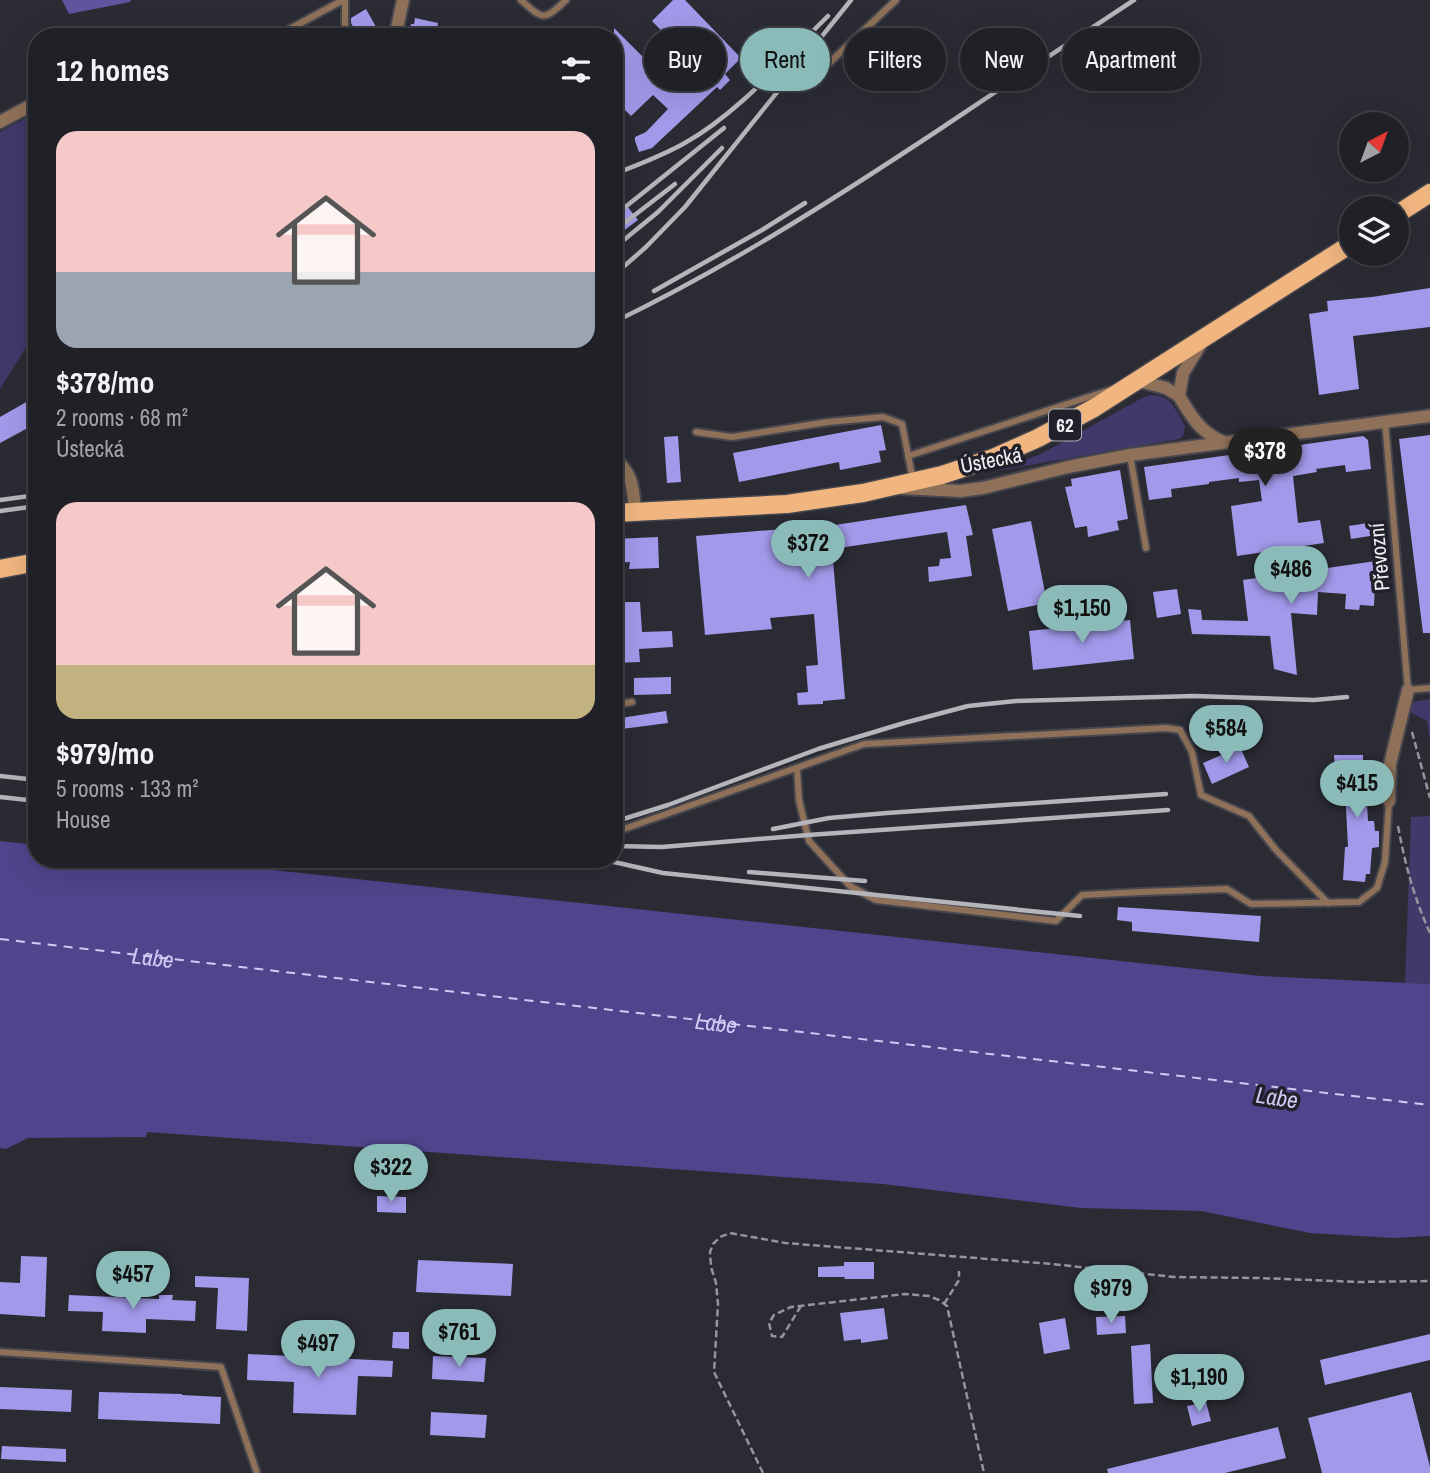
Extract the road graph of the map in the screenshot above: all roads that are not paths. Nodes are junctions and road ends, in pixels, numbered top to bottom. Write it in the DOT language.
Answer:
graph roads {
  1 [pos="344,0"];
  2 [pos="403,0"];
  3 [pos="521,0"];
  4 [pos="566,0"];
  5 [pos="896,0"];
  6 [pos="292,28"];
  7 [pos="345,28"];
  8 [pos="397,28"];
  9 [pos="830,62"];
  10 [pos="28,107"];
  11 [pos="0,122"];
  12 [pos="1430,193"];
  13 [pos="1409,207"];
  14 [pos="1339,252"];
  15 [pos="1203,340"];
  16 [pos="1139,381"];
  17 [pos="1179,396"];
  18 [pos="1430,416"];
  19 [pos="1385,422"];
  20 [pos="696,432"];
  21 [pos="1223,442"];
  22 [pos="1130,455"];
  23 [pos="908,456"];
  24 [pos="623,467"];
  25 [pos="913,481"];
  26 [pos="891,488"];
  27 [pos="635,512"];
  28 [pos="623,513"];
  29 [pos="1146,548"];
  30 [pos="28,564"];
  31 [pos="0,569"];
  32 [pos="1430,688"];
  33 [pos="1408,690"];
  34 [pos="632,702"];
  35 [pos="623,704"];
  36 [pos="797,768"];
  37 [pos="1390,801"];
  38 [pos="623,829"];
  39 [pos="1328,903"];
  40 [pos="0,1352"];
  41 [pos="257,1473"];
  1 -- 6 [label="lane"];
  1 -- 7 [label="lane"];
  2 -- 8 [label="street"];
  3 -- 4 [label="lane"];
  5 -- 9 [label="lane"];
  10 -- 11 [label="street"];
  12 -- 13 [label="main road"];
  14 -- 15 [label="main road, 62"];
  15 -- 16 [label="main road, Ústecká / 62"];
  15 -- 17 [label="street"];
  16 -- 17 [label="street"];
  16 -- 23 [label="lane"];
  16 -- 25 [label="main road, Ústecká / 62"];
  17 -- 21 [label="street"];
  18 -- 19 [label="street, Ústecká"];
  19 -- 21 [label="street, Ústecká"];
  19 -- 33 [label="lane, Převozní"];
  20 -- 23 [label="lane"];
  21 -- 22 [label="street, Ústecká"];
  22 -- 26 [label="street, Ústecká"];
  22 -- 29 [label="lane"];
  23 -- 25 [label="lane"];
  24 -- 27 [label="street"];
  25 -- 26 [label="main road, Ústecká / 62"];
  26 -- 27 [label="main road, Ústecká / 62"];
  27 -- 28 [label="main road, Ústecká / 62"];
  30 -- 31 [label="main road"];
  32 -- 33 [label="lane"];
  33 -- 37 [label="street"];
  34 -- 35 [label="lane"];
  36 -- 38 [label="lane"];
  36 -- 39 [label="lane"];
  36 -- 39 [label="lane"];
  37 -- 39 [label="lane"];
  40 -- 41 [label="lane"];
}
